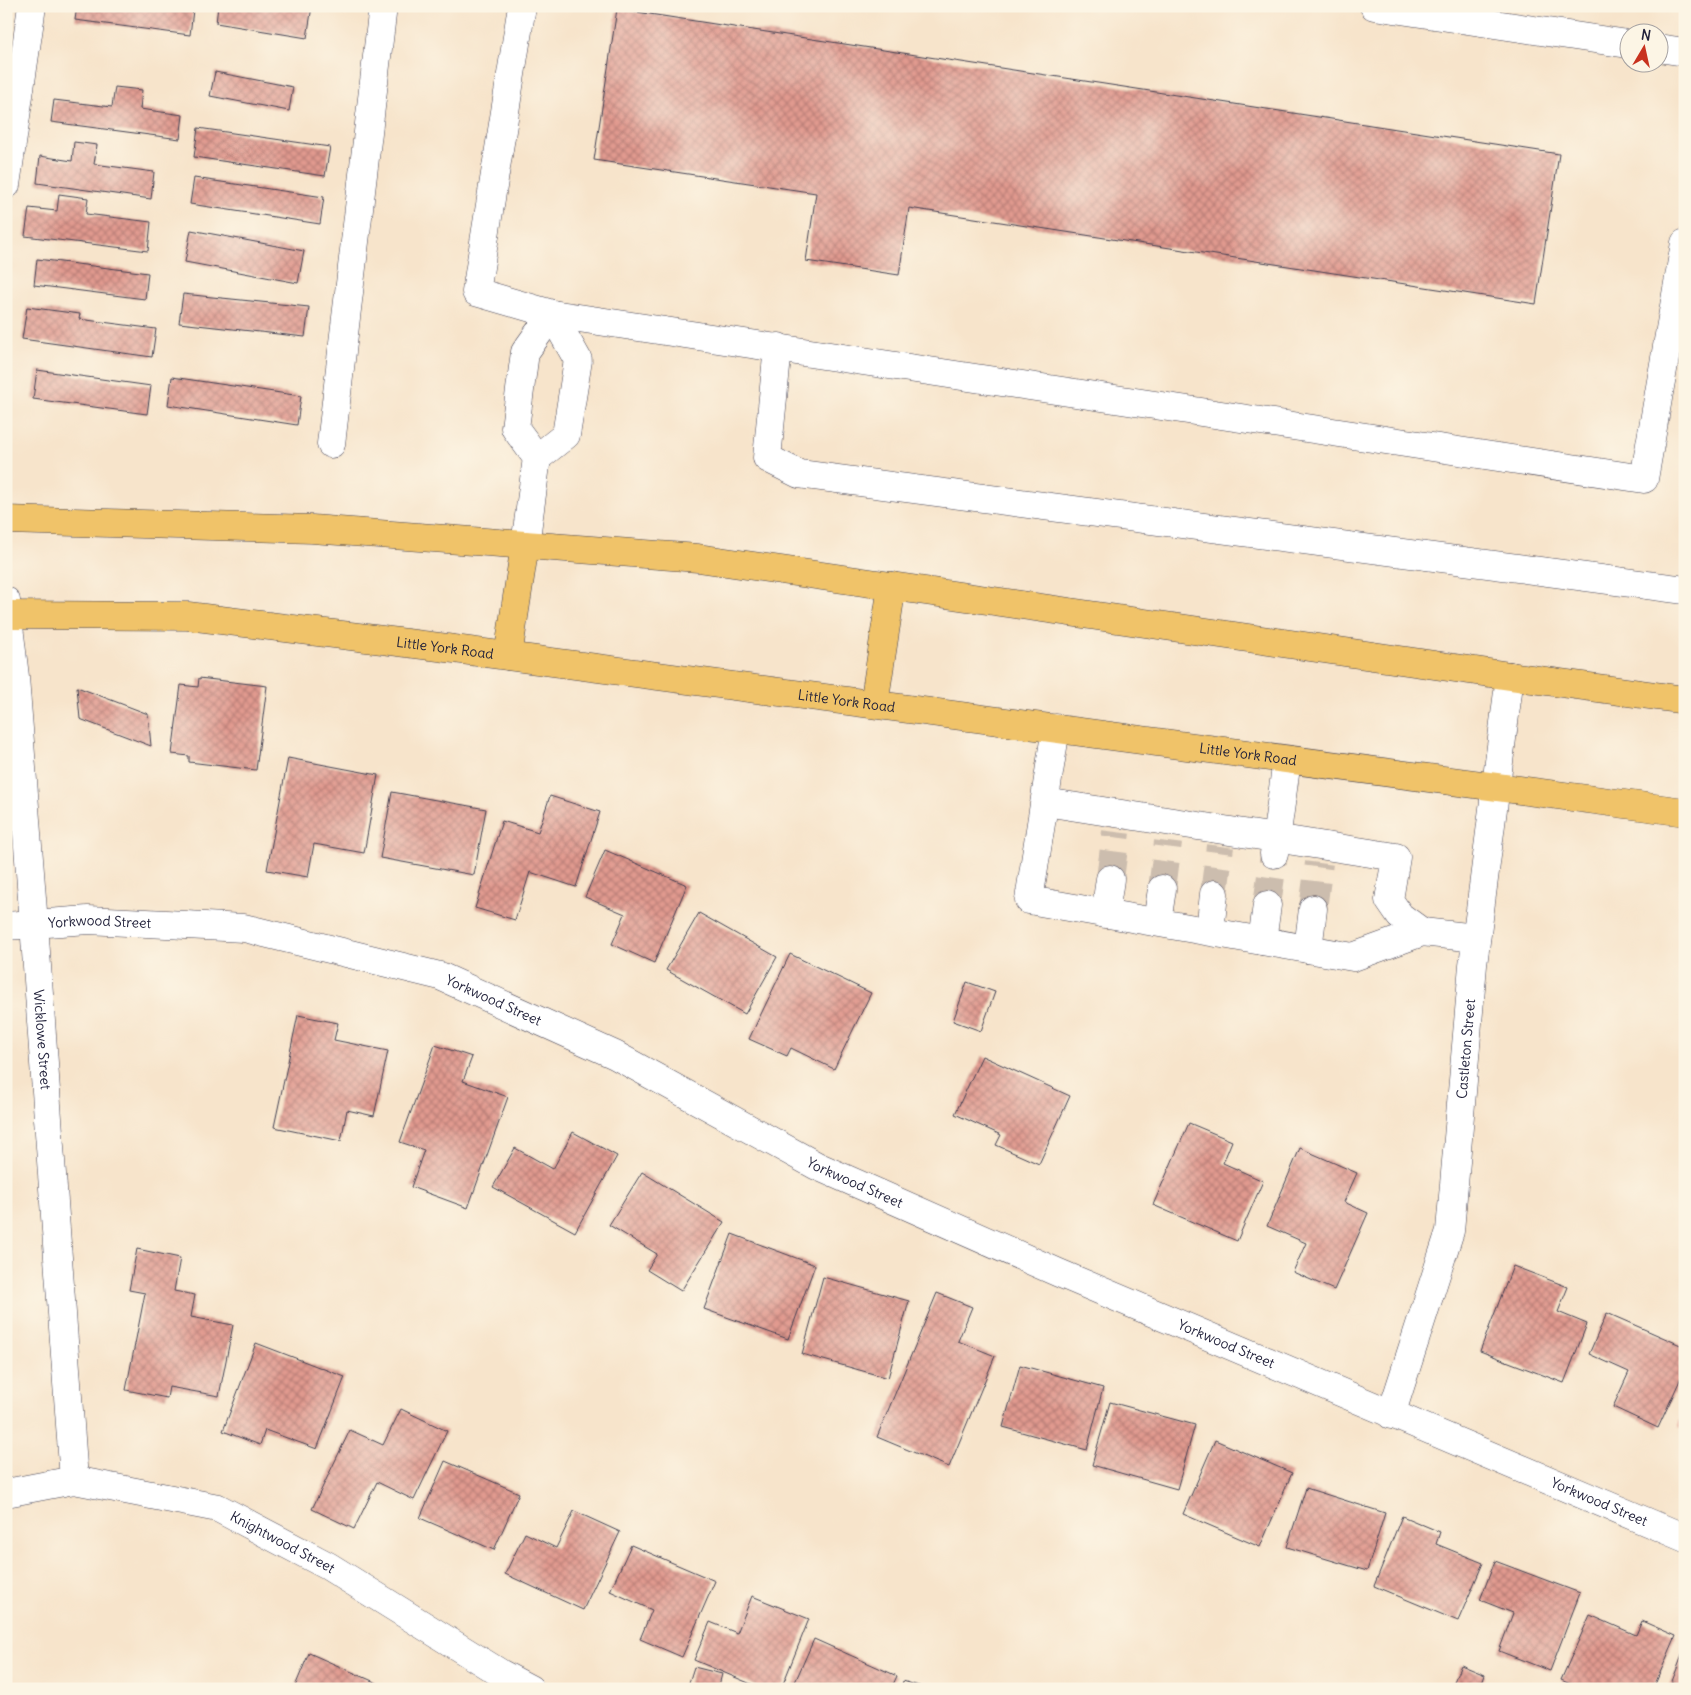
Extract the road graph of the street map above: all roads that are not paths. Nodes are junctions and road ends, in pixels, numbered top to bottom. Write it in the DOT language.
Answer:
graph roads {
  1 [pos="32,6"];
  2 [pos="383,6"];
  3 [pos="522,6"];
  4 [pos="1374,6"];
  5 [pos="1408,9"];
  6 [pos="1618,42"];
  7 [pos="1668,49"];
  8 [pos="1685,52"];
  9 [pos="6,185"];
  10 [pos="1685,243"];
  11 [pos="552,314"];
  12 [pos="778,348"];
  13 [pos="331,444"];
  14 [pos="536,458"];
  15 [pos="6,520"];
  16 [pos="525,545"];
  17 [pos="892,586"];
  18 [pos="1685,590"];
  19 [pos="7,610"];
  20 [pos="508,656"];
  21 [pos="1510,676"];
  22 [pos="1685,700"];
  23 [pos="874,704"];
  24 [pos="1056,728"];
  25 [pos="1287,760"];
  26 [pos="1495,786"];
  27 [pos="1045,802"];
  28 [pos="1685,812"];
  29 [pos="1275,846"];
  30 [pos="1110,879"];
  31 [pos="1162,889"];
  32 [pos="1214,894"];
  33 [pos="1267,905"];
  34 [pos="1314,909"];
  35 [pos="1105,914"];
  36 [pos="1157,922"];
  37 [pos="34,924"];
  38 [pos="6,926"];
  39 [pos="1210,931"];
  40 [pos="1422,932"];
  41 [pos="1476,938"];
  42 [pos="1262,941"];
  43 [pos="1308,949"];
  44 [pos="1391,1415"];
  45 [pos="74,1480"];
  46 [pos="6,1492"];
  47 [pos="1685,1538"];
  48 [pos="496,1681"];
  49 [pos="530,1689"];
  1 -- 9 [label="street"];
  2 -- 13 [label="street"];
  3 -- 11 [label="street"];
  4 -- 5 [label="street"];
  5 -- 6 [label="street"];
  7 -- 8 [label="street"];
  10 -- 12 [label="street"];
  11 -- 12 [label="street"];
  11 -- 14 [label="street"];
  11 -- 14 [label="street"];
  12 -- 18 [label="street"];
  14 -- 16 [label="street"];
  15 -- 16 [label="main road"];
  16 -- 17 [label="main road"];
  16 -- 20 [label="main road"];
  17 -- 21 [label="main road"];
  17 -- 23 [label="main road"];
  19 -- 20 [label="main road, Little York Road"];
  19 -- 37 [label="street, Wicklowe Street"];
  20 -- 23 [label="main road, Little York Road"];
  21 -- 22 [label="main road"];
  21 -- 26 [label="street, Castleton Street"];
  23 -- 24 [label="main road, Little York Road"];
  24 -- 25 [label="main road, Little York Road"];
  24 -- 27 [label="street"];
  25 -- 26 [label="main road, Little York Road"];
  25 -- 29 [label="street"];
  26 -- 28 [label="main road, Little York Road"];
  26 -- 41 [label="street, Castleton Street"];
  27 -- 29 [label="street"];
  27 -- 35 [label="street"];
  29 -- 40 [label="street"];
  30 -- 35 [label="street"];
  31 -- 36 [label="street"];
  32 -- 39 [label="street"];
  33 -- 42 [label="street"];
  34 -- 43 [label="street"];
  35 -- 36 [label="street"];
  36 -- 39 [label="street"];
  37 -- 38 [label="street, Yorkwood Street"];
  37 -- 44 [label="street, Yorkwood Street"];
  37 -- 45 [label="street, Wicklowe Street"];
  39 -- 42 [label="street"];
  40 -- 41 [label="street"];
  40 -- 43 [label="street"];
  41 -- 44 [label="street, Castleton Street"];
  42 -- 43 [label="street"];
  44 -- 47 [label="street, Yorkwood Street"];
  45 -- 46 [label="street, Knightwood Street"];
  45 -- 48 [label="street, Knightwood Street"];
  48 -- 49 [label="street, Knightwood Street"];
}
